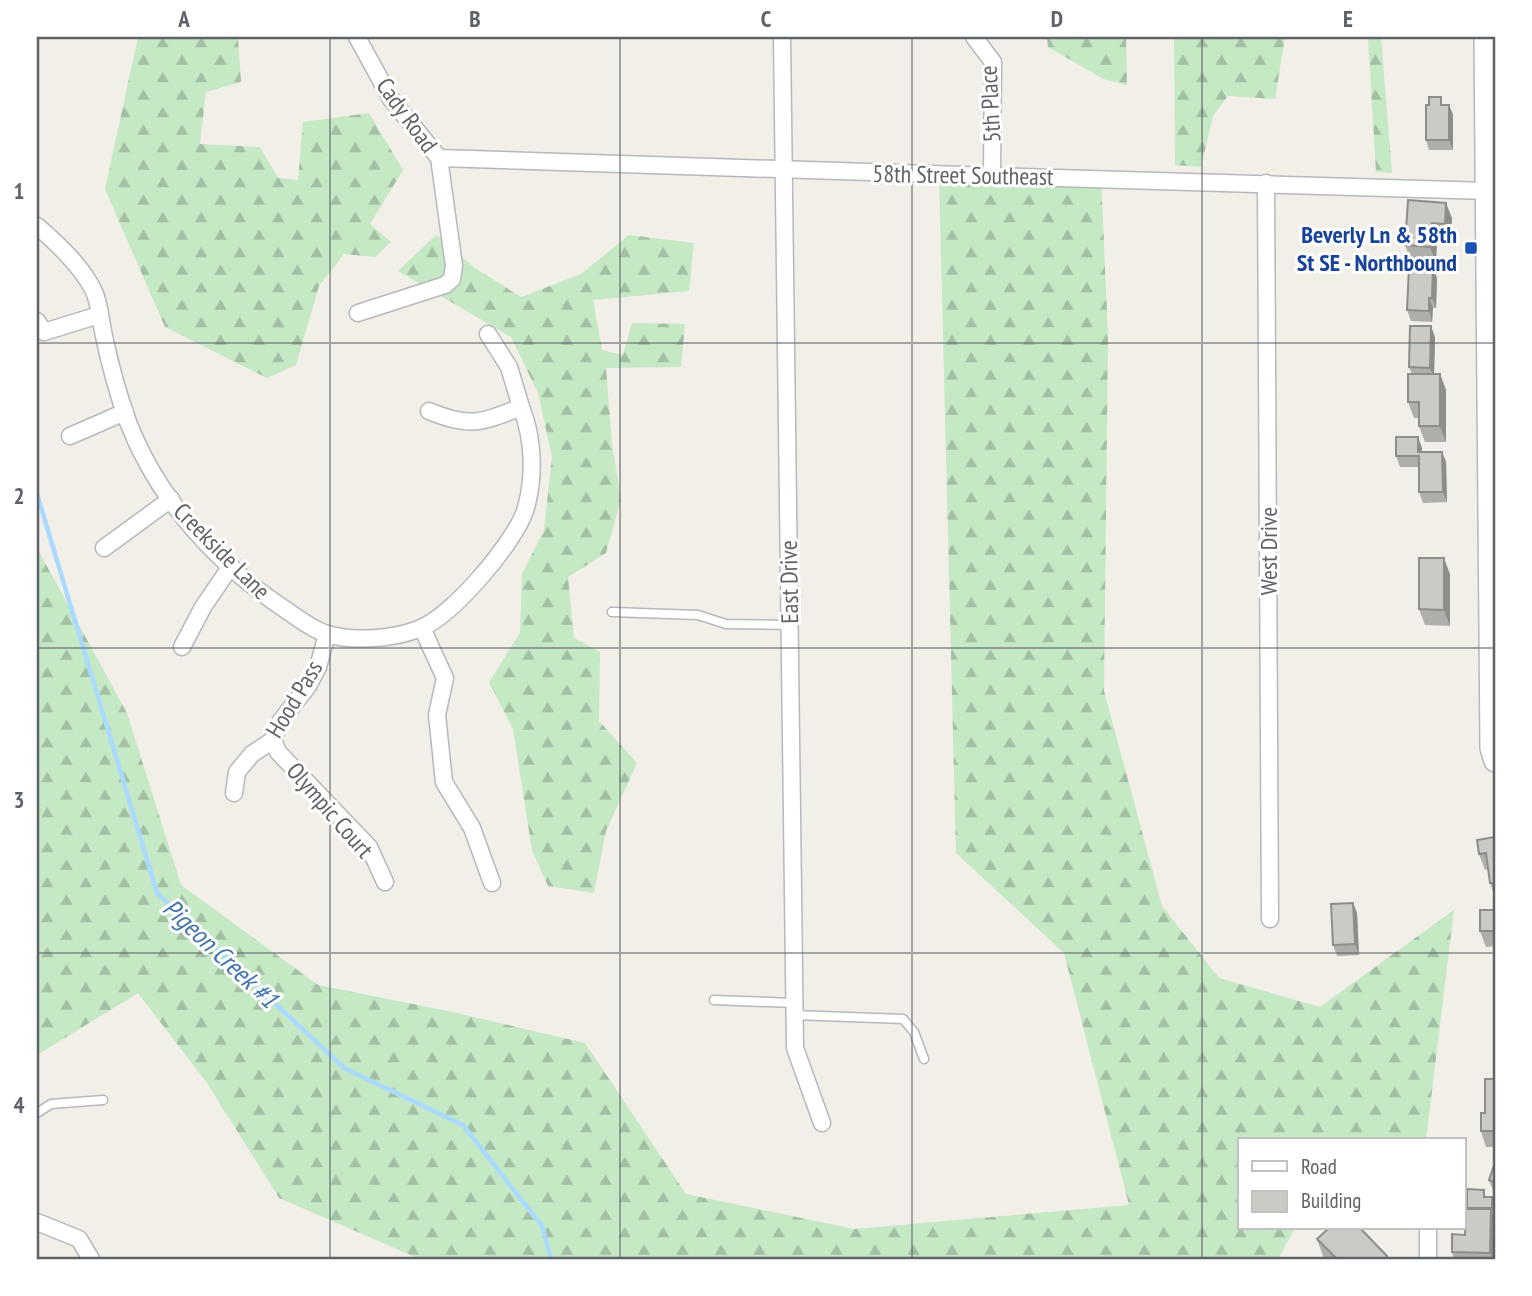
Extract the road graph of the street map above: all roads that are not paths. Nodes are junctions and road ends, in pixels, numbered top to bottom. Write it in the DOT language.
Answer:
graph roads {
  1 [pos="357,37"];
  2 [pos="782,37"];
  3 [pos="974,37"];
  4 [pos="1485,37"];
  5 [pos="439,158"];
  6 [pos="783,172"];
  7 [pos="992,176"];
  8 [pos="1266,183"];
  9 [pos="1492,193"];
  10 [pos="37,226"];
  11 [pos="358,313"];
  12 [pos="99,316"];
  13 [pos="37,321"];
  14 [pos="488,334"];
  15 [pos="521,407"];
  16 [pos="429,411"];
  17 [pos="125,412"];
  18 [pos="70,436"];
  19 [pos="171,499"];
  20 [pos="104,548"];
  21 [pos="231,566"];
  22 [pos="611,612"];
  23 [pos="789,625"];
  24 [pos="422,628"];
  25 [pos="327,634"];
  26 [pos="182,647"];
  27 [pos="273,740"];
  28 [pos="1495,761"];
  29 [pos="234,793"];
  30 [pos="385,882"];
  31 [pos="492,883"];
  32 [pos="1270,919"];
  33 [pos="714,1000"];
  34 [pos="794,1009"];
  35 [pos="924,1059"];
  36 [pos="103,1100"];
  37 [pos="37,1113"];
  38 [pos="822,1123"];
  39 [pos="37,1222"];
  40 [pos="1428,1230"];
  41 [pos="91,1259"];
  42 [pos="1428,1259"];
  1 -- 5 [label="street, Cady Road"];
  2 -- 6 [label="street, East Drive"];
  3 -- 7 [label="street, 5th Place"];
  4 -- 9 [label="street"];
  5 -- 6 [label="street, 58th Street Southeast"];
  5 -- 11 [label="street, Cady Road"];
  6 -- 7 [label="street, 58th Street Southeast"];
  6 -- 23 [label="street, East Drive"];
  7 -- 8 [label="street, 58th Street Southeast"];
  8 -- 9 [label="street, 58th Street Southeast"];
  8 -- 32 [label="street, West Drive"];
  9 -- 28 [label="street"];
  10 -- 12 [label="street, Creekside Lane"];
  12 -- 13 [label="street"];
  12 -- 17 [label="street, Creekside Lane"];
  14 -- 15 [label="street, Creekside Lane"];
  15 -- 16 [label="street"];
  15 -- 24 [label="street, Creekside Lane"];
  17 -- 18 [label="street"];
  17 -- 19 [label="street, Creekside Lane"];
  19 -- 20 [label="street"];
  19 -- 21 [label="street, Creekside Lane"];
  21 -- 25 [label="street, Creekside Lane"];
  21 -- 26 [label="street"];
  22 -- 23 [label="lane"];
  23 -- 34 [label="street, East Drive"];
  24 -- 25 [label="street, Creekside Lane"];
  24 -- 31 [label="street"];
  25 -- 27 [label="street, Hood Pass"];
  27 -- 29 [label="street, Hood Pass"];
  27 -- 30 [label="street, Olympic Court"];
  33 -- 34 [label="lane"];
  34 -- 35 [label="lane"];
  34 -- 38 [label="street, East Drive"];
  36 -- 37 [label="lane"];
  39 -- 41 [label="street"];
  40 -- 42 [label="street"];
}
